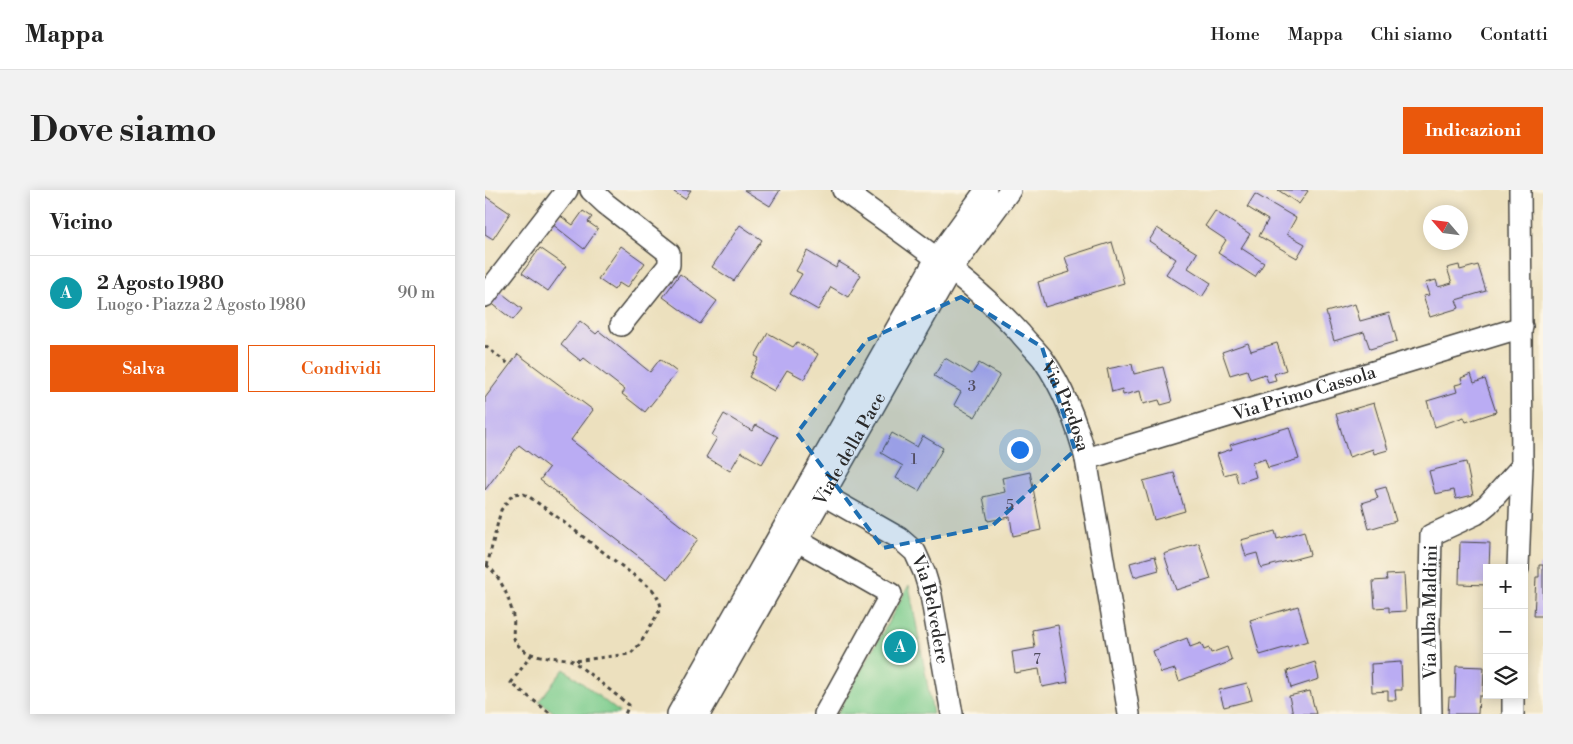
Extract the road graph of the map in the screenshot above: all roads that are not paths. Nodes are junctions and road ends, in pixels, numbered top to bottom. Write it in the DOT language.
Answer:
graph roads {
  1 [pos="567,190"];
  2 [pos="591,190"];
  3 [pos="843,190"];
  4 [pos="986,190"];
  5 [pos="1010,190"];
  6 [pos="1520,190"];
  7 [pos="944,264"];
  8 [pos="485,296"];
  9 [pos="621,325"];
  10 [pos="1522,327"];
  11 [pos="1086,459"];
  12 [pos="1522,466"];
  13 [pos="816,490"];
  14 [pos="798,541"];
  15 [pos="1518,564"];
  16 [pos="741,623"];
  17 [pos="1513,699"];
  18 [pos="678,714"];
  19 [pos="699,714"];
  20 [pos="825,714"];
  21 [pos="952,714"];
  22 [pos="1129,714"];
  23 [pos="1431,714"];
  24 [pos="1513,714"];
  1 -- 8 [label="street"];
  2 -- 9 [label="street"];
  3 -- 7 [label="street, Via Predosa"];
  4 -- 7 [label="street, Viale della Pace"];
  5 -- 7 [label="street, Viale della Pace"];
  6 -- 10 [label="street"];
  7 -- 11 [label="street, Via Predosa"];
  7 -- 13 [label="street, Viale della Pace"];
  10 -- 11 [label="street, Via Primo Cassola"];
  10 -- 12 [label="street"];
  11 -- 22 [label="street, Via Predosa"];
  12 -- 15 [label="street"];
  12 -- 23 [label="street, Via Alba Maldini"];
  13 -- 14 [label="street, Viale della Pace"];
  13 -- 16 [label="street, Viale della Pace"];
  13 -- 21 [label="street, Via Belvedere"];
  14 -- 16 [label="street, Viale della Pace"];
  14 -- 20 [label="street"];
  16 -- 18 [label="street, Viale della Pace"];
  16 -- 19 [label="street, Viale della Pace"];
  17 -- 24 [label="street"];
}
